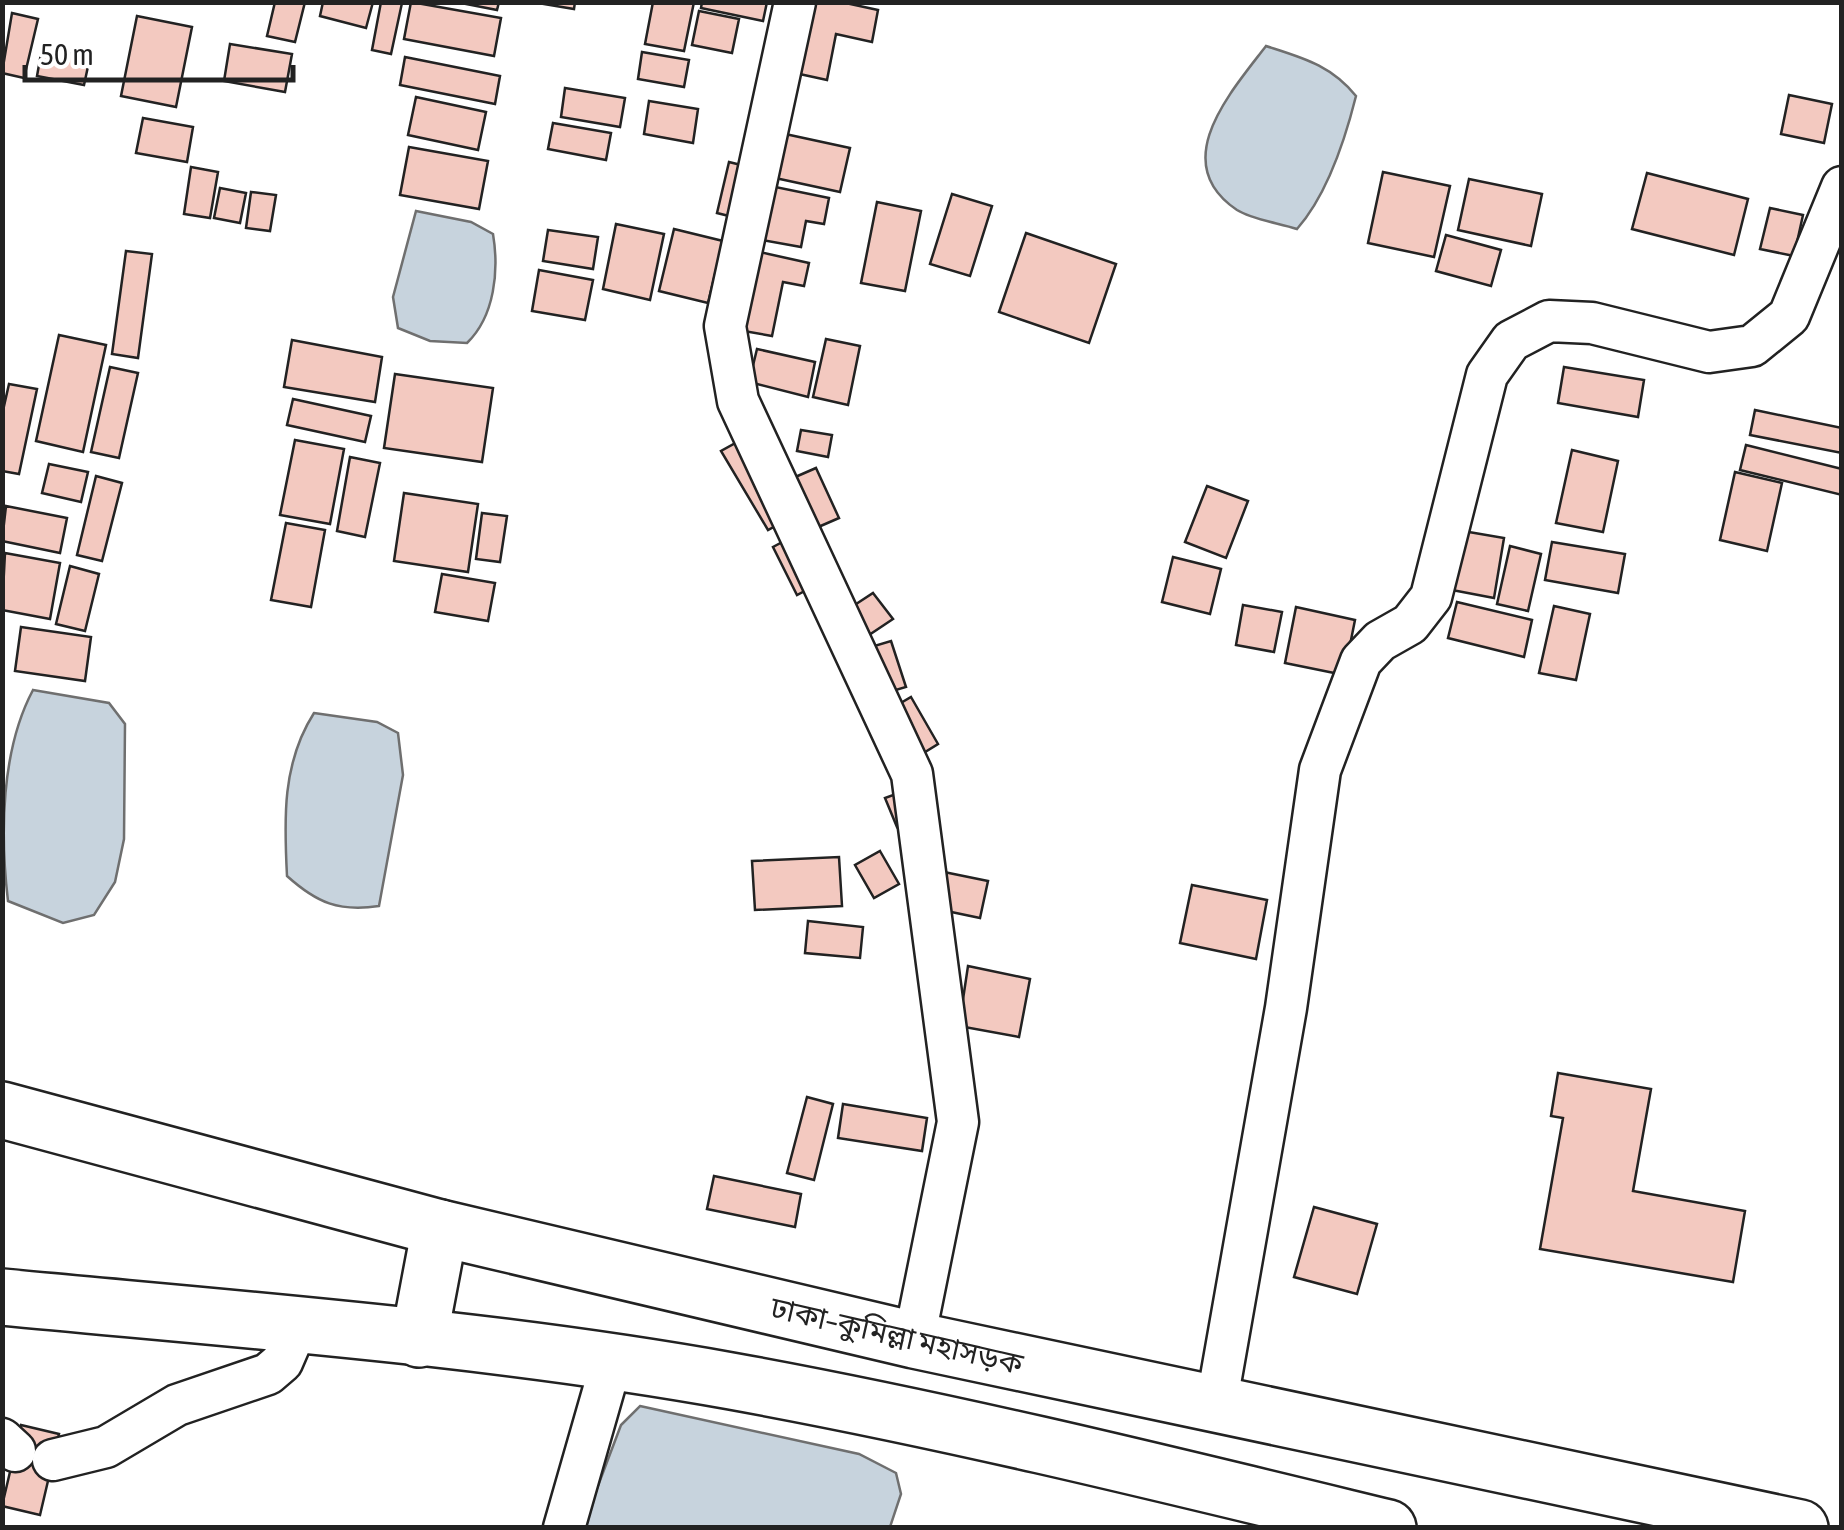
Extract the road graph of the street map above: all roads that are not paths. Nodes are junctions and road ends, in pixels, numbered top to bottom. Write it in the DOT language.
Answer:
graph roads {
  1 [pos="795,2"];
  2 [pos="1842,186"];
  3 [pos="2,1110"];
  4 [pos="440,1228"];
  5 [pos="2,1298"];
  6 [pos="298,1326"];
  7 [pos="419,1339"];
  8 [pos="914,1340"];
  9 [pos="611,1364"];
  10 [pos="1216,1406"];
  11 [pos="24,1450"];
  12 [pos="564,1528"];
  13 [pos="1388,1528"];
  14 [pos="1800,1528"];
  1 -- 8 [label="street"];
  2 -- 10 [label="street"];
  3 -- 4 [label="highway, ঢাকা–কুমিল্লা মহাসড়ক"];
  4 -- 7 [label="highway"];
  4 -- 8 [label="highway, ঢাকা–কুমিল্লা মহাসড়ক"];
  5 -- 6 [label="highway"];
  6 -- 7 [label="highway"];
  6 -- 11 [label="street"];
  7 -- 9 [label="highway"];
  8 -- 10 [label="highway, ঢাকা–কুমিল্লা মহাসড়ক"];
  9 -- 12 [label="street"];
  9 -- 13 [label="highway"];
  10 -- 14 [label="highway, ঢাকা–কুমিল্লা মহাসড়ক"];
}
